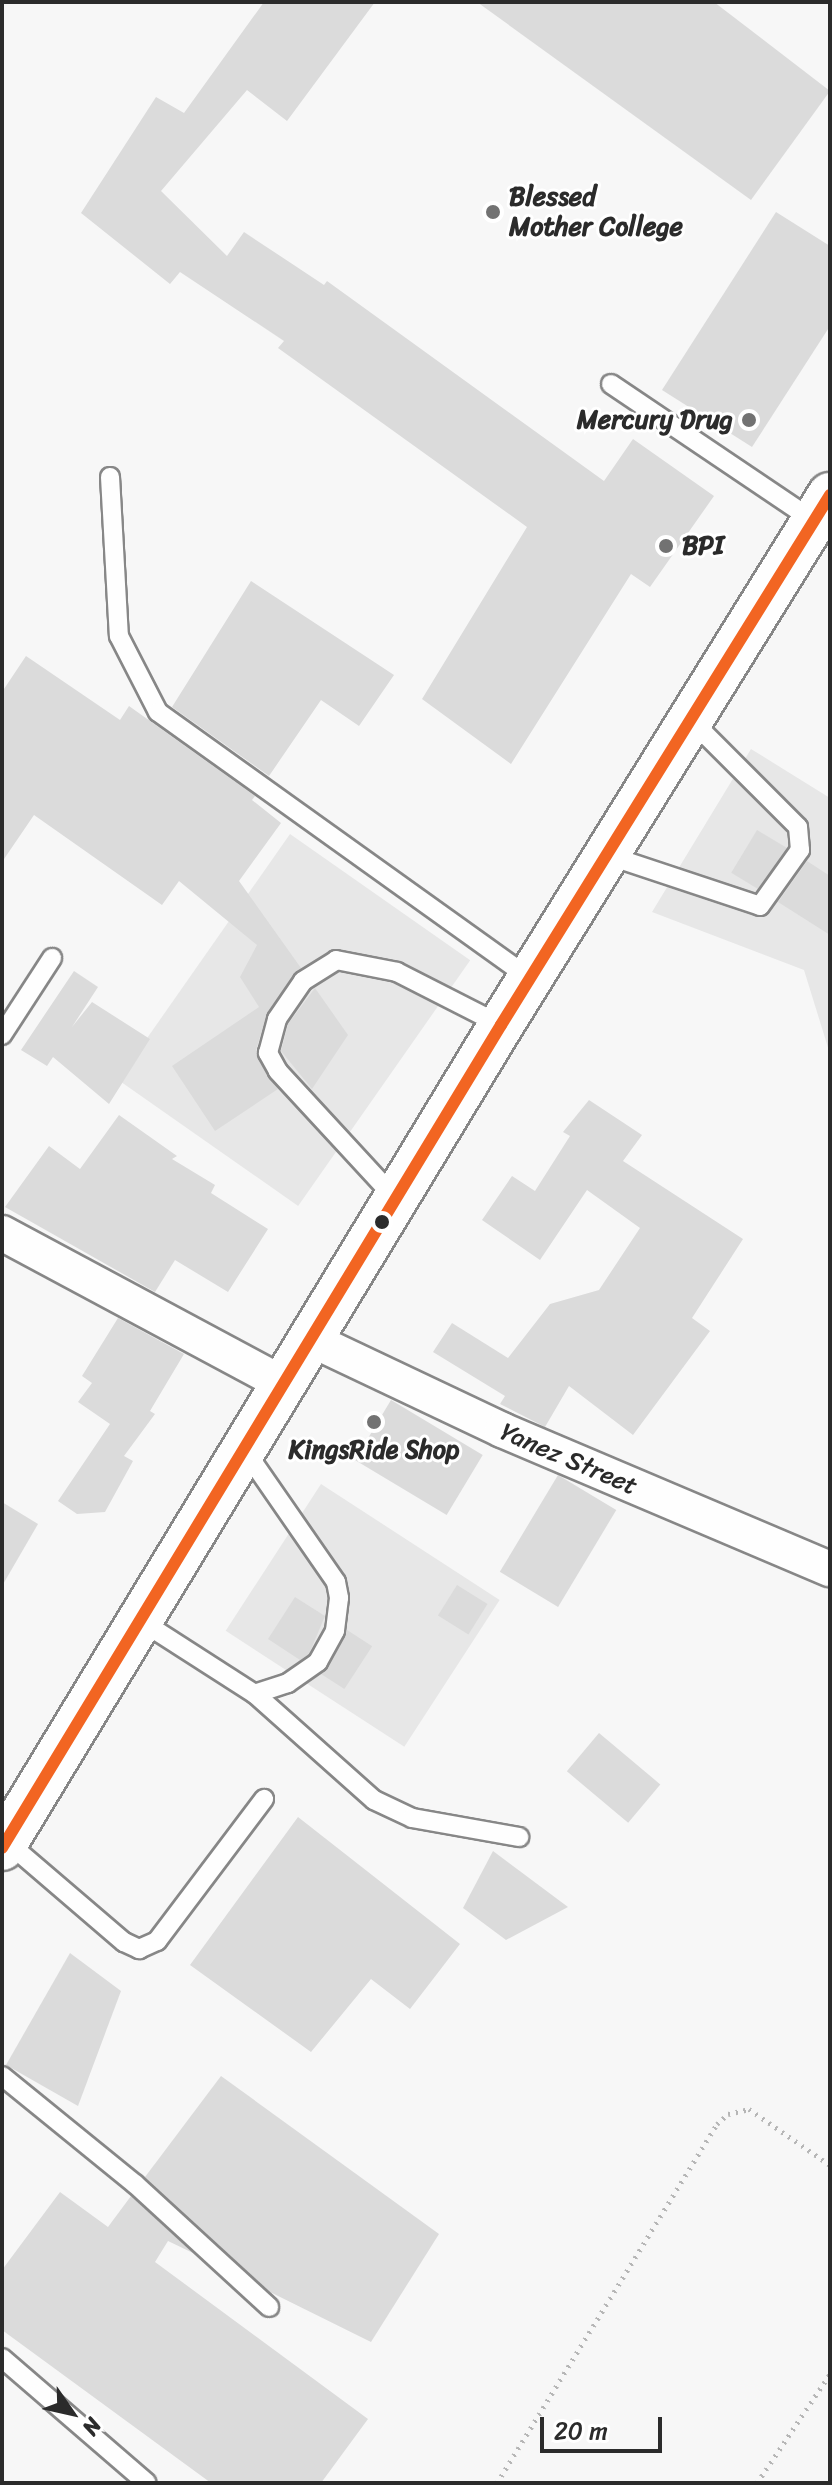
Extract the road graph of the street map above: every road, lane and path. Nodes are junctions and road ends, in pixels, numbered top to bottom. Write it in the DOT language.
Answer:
graph roads {
  1 [pos="611,384"];
  2 [pos="110,477"];
  3 [pos="822,508"];
  4 [pos="690,719"];
  5 [pos="607,855"];
  6 [pos="52,958"];
  7 [pos="530,978"];
  8 [pos="501,1025"];
  9 [pos="2,1035"];
  10 [pos="396,1199"];
  11 [pos="2,1233"];
  12 [pos="312,1340"];
  13 [pos="285,1385"];
  14 [pos="246,1452"];
  15 [pos="830,1569"];
  16 [pos="138,1619"];
  17 [pos="255,1694"];
  18 [pos="264,1799"];
  19 [pos="519,1837"];
  20 [pos="4,1844"];
  21 [pos="2,2076"];
  22 [pos="830,2165"];
  23 [pos="269,2307"];
  24 [pos="2,2358"];
  25 [pos="830,2374"];
  26 [pos="147,2483"];
  27 [pos="497,2483"];
  28 [pos="757,2483"];
  1 -- 3 [label="lane"];
  2 -- 7 [label="lane"];
  3 -- 4 [label="highway"];
  4 -- 5 [label="highway"];
  4 -- 5 [label="lane"];
  5 -- 7 [label="highway"];
  6 -- 9 [label="lane"];
  7 -- 8 [label="highway"];
  8 -- 10 [label="highway"];
  8 -- 10 [label="lane"];
  10 -- 12 [label="highway"];
  11 -- 13 [label="street"];
  12 -- 13 [label="highway"];
  12 -- 15 [label="street, Yanez Street"];
  13 -- 14 [label="highway"];
  14 -- 16 [label="highway"];
  14 -- 17 [label="lane"];
  16 -- 17 [label="lane"];
  16 -- 20 [label="highway"];
  17 -- 19 [label="lane"];
  18 -- 20 [label="lane"];
  21 -- 23 [label="lane"];
  22 -- 27 [label="path"];
  24 -- 26 [label="lane"];
  25 -- 28 [label="path"];
}
